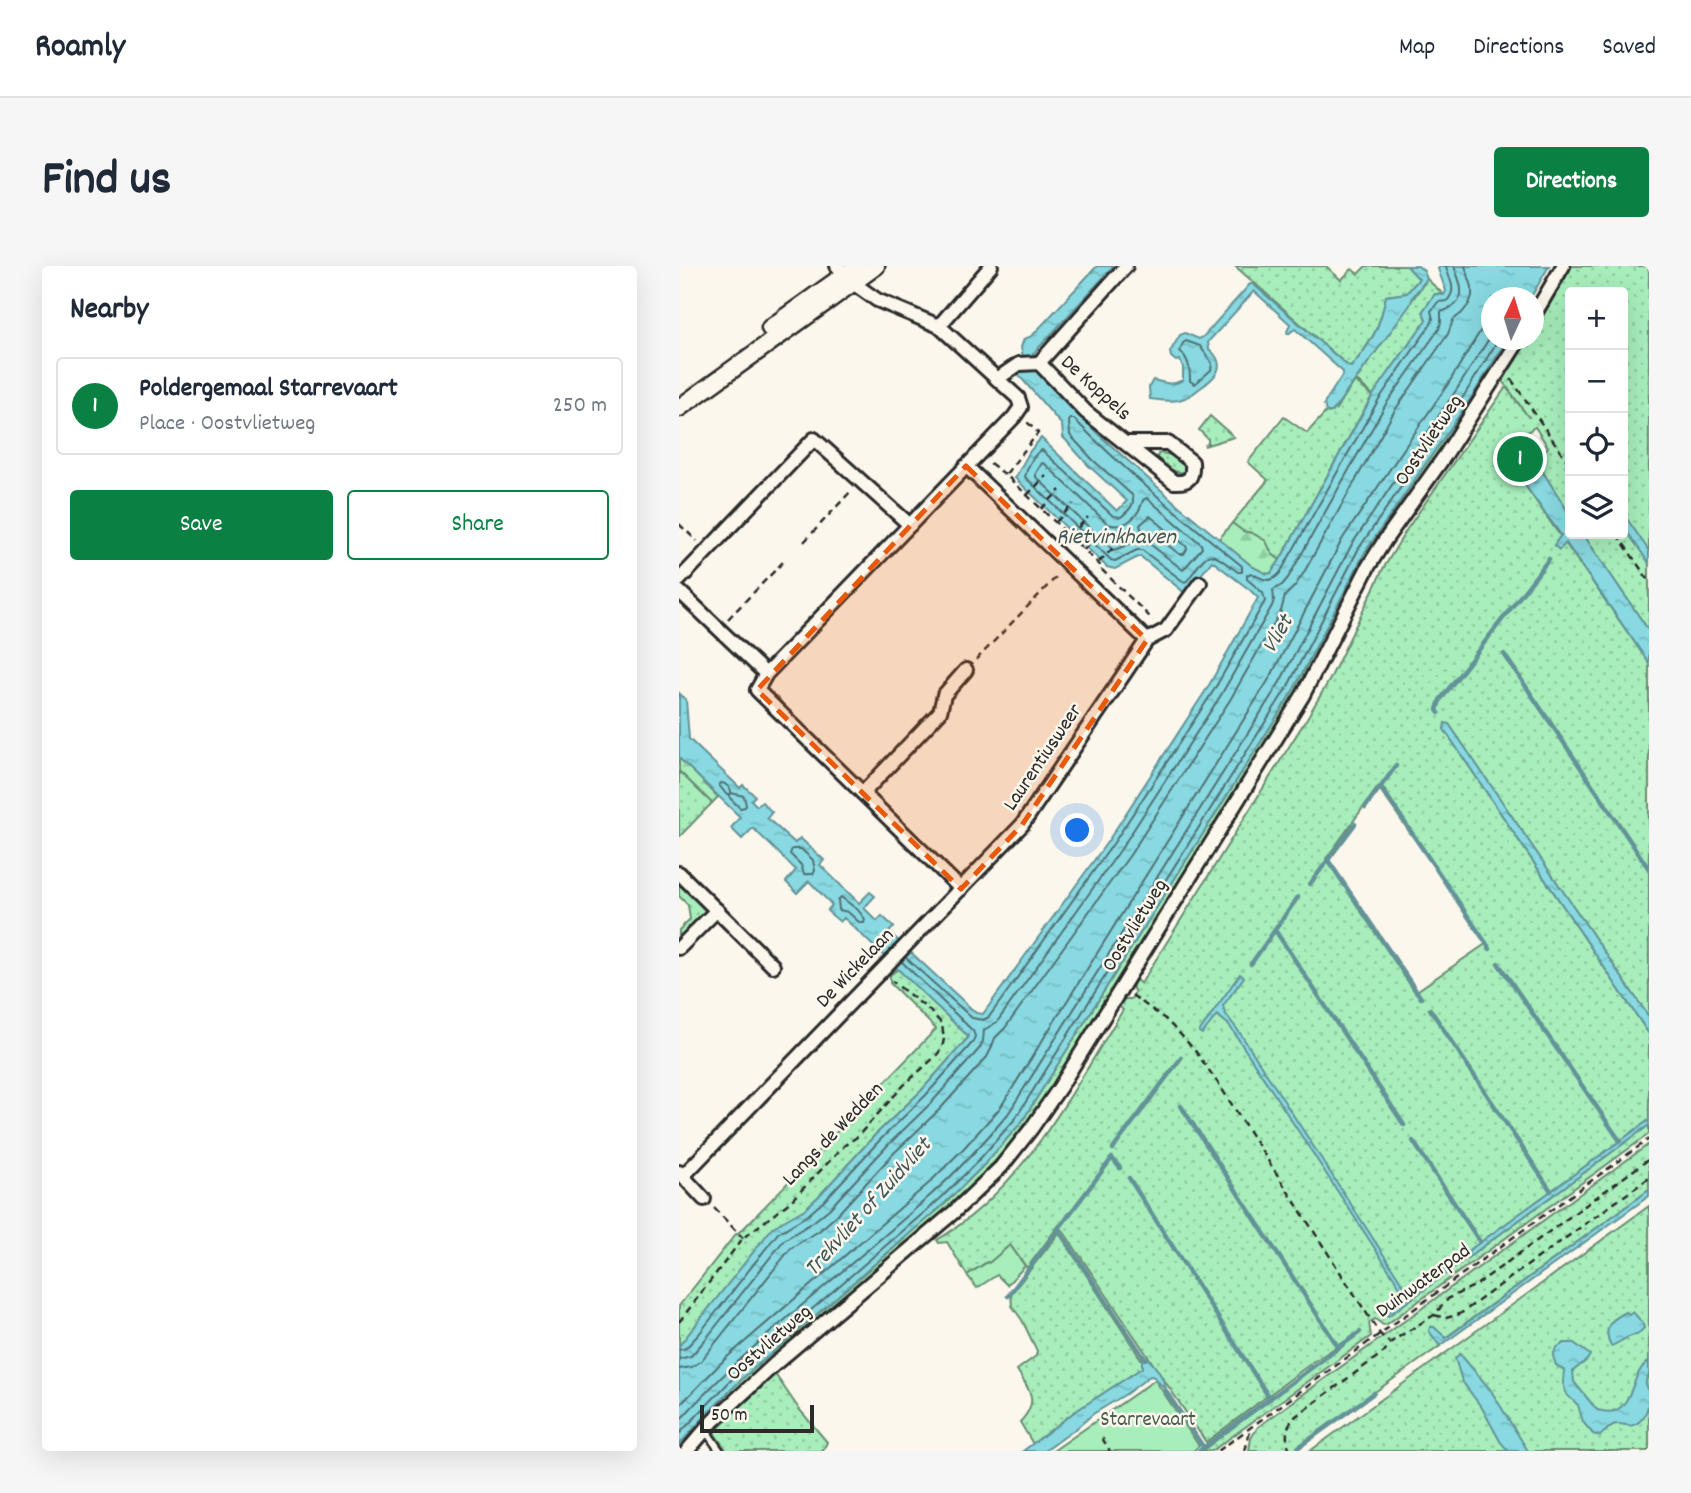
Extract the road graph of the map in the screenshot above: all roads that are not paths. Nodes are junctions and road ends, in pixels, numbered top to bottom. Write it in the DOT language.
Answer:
graph roads {
  1 [pos="876,266"];
  2 [pos="991,266"];
  3 [pos="1126,266"];
  4 [pos="1563,266"];
  5 [pos="848,272"];
  6 [pos="1544,298"];
  7 [pos="939,326"];
  8 [pos="1513,350"];
  9 [pos="1037,363"];
  10 [pos="997,379"];
  11 [pos="679,394"];
  12 [pos="679,408"];
  13 [pos="1126,443"];
  14 [pos="966,466"];
  15 [pos="910,525"];
  16 [pos="679,579"];
  17 [pos="1200,583"];
  18 [pos="679,591"];
  19 [pos="1147,640"];
  20 [pos="966,670"];
  21 [pos="767,674"];
  22 [pos="863,793"];
  23 [pos="679,873"];
  24 [pos="961,889"];
  25 [pos="716,910"];
  26 [pos="679,948"];
  27 [pos="773,966"];
  28 [pos="681,1174"];
  29 [pos="703,1199"];
  30 [pos="705,1429"];
  31 [pos="687,1451"];
  32 [pos="720,1451"];
  1 -- 5 [label="street"];
  2 -- 7 [label="street"];
  3 -- 9 [label="street, De Koppels"];
  4 -- 6 [label="street"];
  5 -- 7 [label="street"];
  5 -- 11 [label="street"];
  5 -- 12 [label="street"];
  7 -- 10 [label="street"];
  8 -- 30 [label="street, Oostvlietweg"];
  9 -- 10 [label="street, De Koppels"];
  9 -- 13 [label="street, De Koppels"];
  10 -- 14 [label="street"];
  13 -- 13 [label="street, De Koppels"];
  14 -- 15 [label="street"];
  14 -- 19 [label="street"];
  15 -- 16 [label="street"];
  15 -- 21 [label="street"];
  17 -- 19 [label="street, Laurentiusweer"];
  18 -- 21 [label="street"];
  19 -- 24 [label="street, Laurentiusweer"];
  20 -- 22 [label="street"];
  21 -- 22 [label="street"];
  22 -- 24 [label="street"];
  23 -- 25 [label="street"];
  24 -- 28 [label="street, De Wickelaan"];
  25 -- 26 [label="street"];
  25 -- 27 [label="street"];
  28 -- 29 [label="street"];
  30 -- 31 [label="street, Oostvlietweg"];
  30 -- 32 [label="lane"];
}
